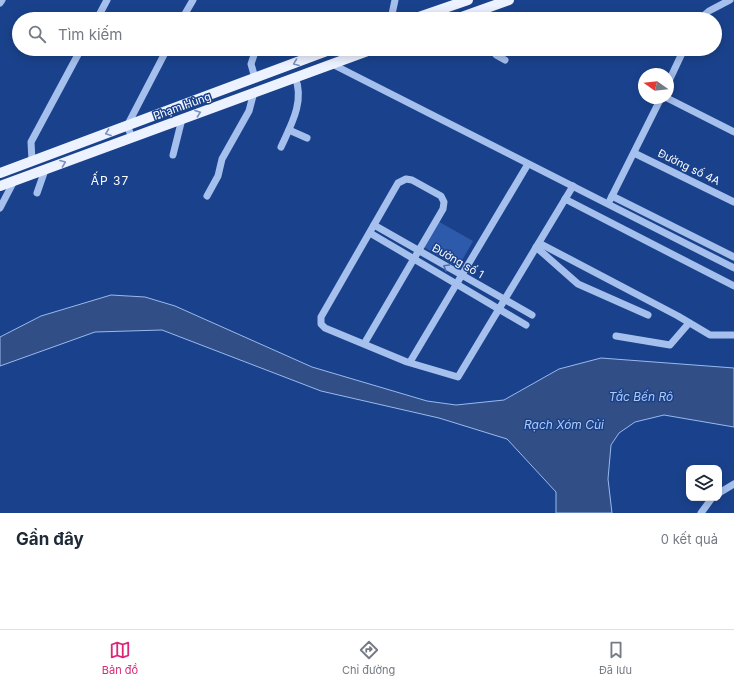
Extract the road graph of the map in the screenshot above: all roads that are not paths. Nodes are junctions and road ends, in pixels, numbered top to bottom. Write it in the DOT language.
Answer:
graph roads {
  1 [pos="2,0"];
  2 [pos="107,0"];
  3 [pos="194,0"];
  4 [pos="395,0"];
  5 [pos="468,0"];
  6 [pos="509,0"];
  7 [pos="730,0"];
  8 [pos="0,3"];
  9 [pos="101,12"];
  10 [pos="186,12"];
  11 [pos="392,12"];
  12 [pos="433,12"];
  13 [pos="487,12"];
  14 [pos="708,12"];
  15 [pos="77,56"];
  16 [pos="163,56"];
  17 [pos="254,56"];
  18 [pos="313,56"];
  19 [pos="353,56"];
  20 [pos="498,56"];
  21 [pos="681,56"];
  22 [pos="506,60"];
  23 [pos="332,64"];
  24 [pos="674,70"];
  25 [pos="295,77"];
  26 [pos="255,78"];
  27 [pos="254,92"];
  28 [pos="674,102"];
  29 [pos="658,104"];
  30 [pos="182,119"];
  31 [pos="127,126"];
  32 [pos="289,130"];
  33 [pos="734,132"];
  34 [pos="132,137"];
  35 [pos="307,138"];
  36 [pos="281,147"];
  37 [pos="634,153"];
  38 [pos="173,155"];
  39 [pos="32,161"];
  40 [pos="528,164"];
  41 [pos="45,170"];
  42 [pos="0,173"];
  43 [pos="14,181"];
  44 [pos="0,186"];
  45 [pos="573,186"];
  46 [pos="37,193"];
  47 [pos="206,196"];
  48 [pos="612,196"];
  49 [pos="565,199"];
  50 [pos="734,202"];
  51 [pos="608,204"];
  52 [pos="0,208"];
  53 [pos="374,226"];
  54 [pos="370,233"];
  55 [pos="538,245"];
  56 [pos="419,251"];
  57 [pos="734,257"];
  58 [pos="414,259"];
  59 [pos="734,268"];
  60 [pos="462,275"];
  61 [pos="456,284"];
  62 [pos="734,286"];
  63 [pos="505,300"];
  64 [pos="499,309"];
  65 [pos="532,315"];
  66 [pos="648,315"];
  67 [pos="689,322"];
  68 [pos="526,325"];
  69 [pos="734,335"];
  70 [pos="616,336"];
  71 [pos="364,344"];
  72 [pos="410,362"];
  73 [pos="734,484"];
  74 [pos="722,491"];
  75 [pos="710,501"];
  76 [pos="701,513"];
  1 -- 8 [label="street"];
  2 -- 9 [label="street"];
  3 -- 10 [label="street"];
  4 -- 11 [label="street"];
  5 -- 12 [label="main road"];
  6 -- 13 [label="main road"];
  7 -- 14 [label="street"];
  15 -- 39 [label="street"];
  16 -- 31 [label="street"];
  17 -- 26 [label="street"];
  18 -- 26 [label="main road, Phạm Hùng, one-way"];
  19 -- 23 [label="main road, Phạm Hùng"];
  20 -- 22 [label="street"];
  21 -- 24 [label="street"];
  23 -- 25 [label="main road, Phạm Hùng"];
  23 -- 40 [label="street"];
  25 -- 27 [label="main road, Phạm Hùng"];
  25 -- 32 [label="street"];
  26 -- 31 [label="main road, Phạm Hùng"];
  30 -- 27 [label="main road, Phạm Hùng, one-way"];
  27 -- 47 [label="street"];
  28 -- 33 [label="street"];
  29 -- 37 [label="street"];
  30 -- 34 [label="main road, Phạm Hùng"];
  30 -- 38 [label="street"];
  31 -- 34 [label="street"];
  31 -- 39 [label="main road, Phạm Hùng, one-way"];
  32 -- 35 [label="street"];
  32 -- 36 [label="street"];
  41 -- 34 [label="main road, Phạm Hùng, one-way"];
  37 -- 48 [label="street"];
  37 -- 50 [label="street, Đường số 4A"];
  39 -- 42 [label="main road, Phạm Hùng"];
  40 -- 45 [label="street"];
  40 -- 60 [label="street"];
  41 -- 43 [label="main road, Phạm Hùng"];
  41 -- 46 [label="street"];
  43 -- 44 [label="main road, Phạm Hùng"];
  43 -- 52 [label="street"];
  45 -- 49 [label="street"];
  45 -- 51 [label="street"];
  48 -- 51 [label="street"];
  48 -- 57 [label="street"];
  49 -- 55 [label="street"];
  49 -- 62 [label="street"];
  51 -- 59 [label="street"];
  53 -- 54 [label="street"];
  53 -- 56 [label="street, Đường số 1"];
  53 -- 56 [label="street"];
  54 -- 58 [label="street"];
  54 -- 71 [label="street"];
  55 -- 63 [label="street"];
  55 -- 66 [label="street"];
  55 -- 67 [label="street"];
  56 -- 58 [label="street"];
  60 -- 56 [label="street, Đường số 1, one-way"];
  58 -- 61 [label="street"];
  58 -- 71 [label="street"];
  60 -- 61 [label="street"];
  60 -- 63 [label="street, Đường số 1"];
  61 -- 64 [label="street"];
  61 -- 72 [label="street"];
  63 -- 64 [label="street"];
  63 -- 65 [label="street, Đường số 1"];
  64 -- 68 [label="street"];
  64 -- 72 [label="street"];
  67 -- 69 [label="street"];
  67 -- 70 [label="street"];
  71 -- 72 [label="street"];
  73 -- 74 [label="street"];
  75 -- 76 [label="street"];
}
